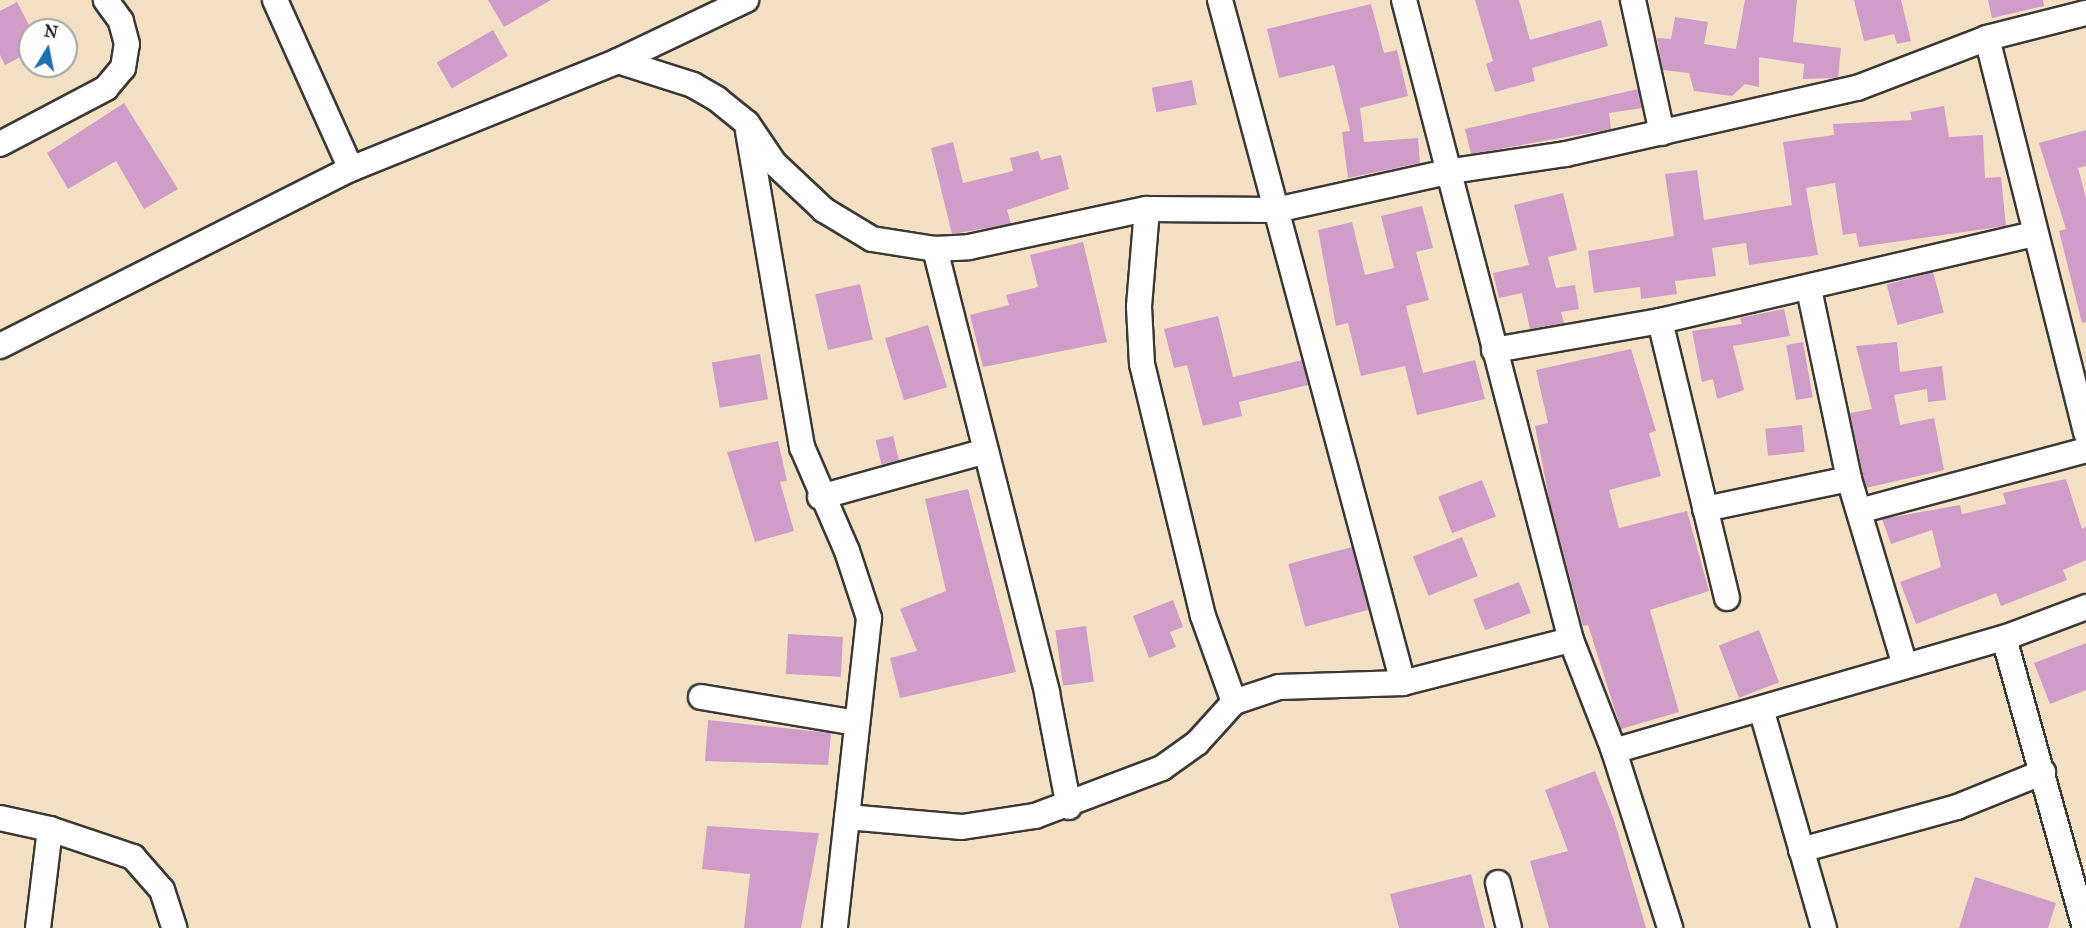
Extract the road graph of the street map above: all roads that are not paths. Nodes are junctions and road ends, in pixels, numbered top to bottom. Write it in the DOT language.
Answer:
graph roads {
  1 [pos="106,0"];
  2 [pos="746,0"];
  3 [pos="1220,0"];
  4 [pos="1404,0"];
  5 [pos="1633,0"];
  6 [pos="279,1"];
  7 [pos="2086,13"];
  8 [pos="1988,38"];
  9 [pos="618,61"];
  10 [pos="747,123"];
  11 [pos="1662,133"];
  12 [pos="0,144"];
  13 [pos="351,169"];
  14 [pos="1452,171"];
  15 [pos="1147,208"];
  16 [pos="1276,210"];
  17 [pos="2034,234"];
  18 [pos="935,249"];
  19 [pos="1809,289"];
  20 [pos="1660,321"];
  21 [pos="0,346"];
  22 [pos="1494,350"];
  23 [pos="2086,433"];
  24 [pos="2086,450"];
  25 [pos="986,451"];
  26 [pos="1849,479"];
  27 [pos="820,497"];
  28 [pos="1705,509"];
  29 [pos="1859,511"];
  30 [pos="1727,598"];
  31 [pos="2086,607"];
  32 [pos="2004,638"];
  33 [pos="1571,640"];
  34 [pos="1905,666"];
  35 [pos="1403,683"];
  36 [pos="701,697"];
  37 [pos="1234,702"];
  38 [pos="1762,712"];
  39 [pos="856,723"];
  40 [pos="1614,751"];
  41 [pos="2043,772"];
  42 [pos="1069,807"];
  43 [pos="847,817"];
  44 [pos="0,818"];
  45 [pos="50,829"];
  46 [pos="1802,850"];
  47 [pos="1498,883"];
  48 [pos="38,928"];
  49 [pos="174,928"];
  50 [pos="834,928"];
  51 [pos="1509,928"];
  52 [pos="1670,928"];
  53 [pos="1824,928"];
  54 [pos="2085,928"];
  1 -- 12 [label="street"];
  2 -- 9 [label="street"];
  3 -- 16 [label="street"];
  4 -- 14 [label="street"];
  5 -- 11 [label="street"];
  6 -- 13 [label="street"];
  7 -- 8 [label="street"];
  8 -- 11 [label="street"];
  8 -- 17 [label="street"];
  9 -- 10 [label="street"];
  9 -- 13 [label="street"];
  10 -- 18 [label="street"];
  10 -- 27 [label="street"];
  11 -- 14 [label="street"];
  13 -- 21 [label="street"];
  14 -- 16 [label="street"];
  14 -- 22 [label="street"];
  15 -- 16 [label="street"];
  15 -- 18 [label="street"];
  15 -- 37 [label="street"];
  16 -- 35 [label="street"];
  17 -- 19 [label="street"];
  17 -- 23 [label="street"];
  18 -- 25 [label="street"];
  19 -- 20 [label="street"];
  19 -- 26 [label="street"];
  20 -- 22 [label="street"];
  20 -- 28 [label="street"];
  22 -- 33 [label="street"];
  24 -- 29 [label="street"];
  25 -- 27 [label="street"];
  25 -- 42 [label="street"];
  26 -- 28 [label="street"];
  26 -- 29 [label="street"];
  27 -- 39 [label="street"];
  28 -- 30 [label="street"];
  29 -- 34 [label="street"];
  31 -- 32 [label="street"];
  32 -- 34 [label="street"];
  32 -- 41 [label="street"];
  33 -- 35 [label="street"];
  33 -- 40 [label="street"];
  34 -- 38 [label="street"];
  35 -- 37 [label="street"];
  36 -- 39 [label="street"];
  37 -- 42 [label="street"];
  38 -- 40 [label="street"];
  38 -- 46 [label="street"];
  39 -- 43 [label="street"];
  40 -- 52 [label="street"];
  41 -- 46 [label="street"];
  41 -- 54 [label="street"];
  42 -- 43 [label="street"];
  43 -- 50 [label="street"];
  44 -- 45 [label="street"];
  45 -- 48 [label="street"];
  45 -- 49 [label="street"];
  46 -- 53 [label="street"];
  47 -- 51 [label="street"];
}
